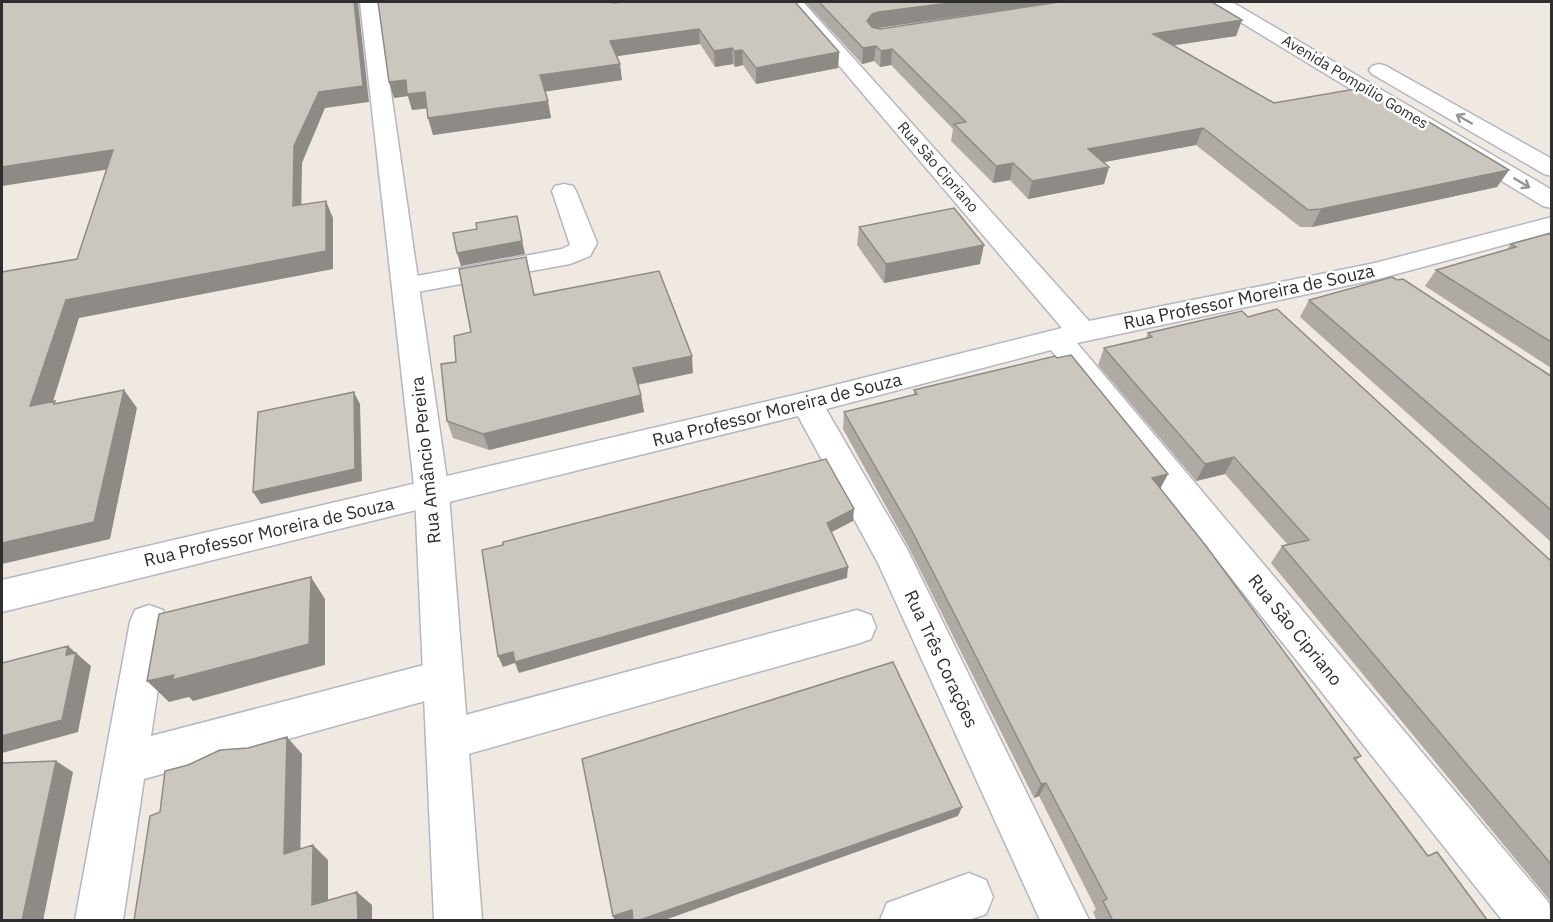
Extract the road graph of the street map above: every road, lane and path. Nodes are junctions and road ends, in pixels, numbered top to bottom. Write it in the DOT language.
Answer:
graph roads {
  1 [pos="369,2"];
  2 [pos="794,2"];
  3 [pos="1220,2"];
  4 [pos="1360,59"];
  5 [pos="1551,169"];
  6 [pos="564,191"];
  7 [pos="1551,201"];
  8 [pos="1551,224"];
  9 [pos="1378,271"];
  10 [pos="405,286"];
  11 [pos="1407,290"];
  12 [pos="1256,296"];
  13 [pos="1282,320"];
  14 [pos="1070,335"];
  15 [pos="807,403"];
  16 [pos="432,494"];
  17 [pos="2,596"];
  18 [pos="150,622"];
  19 [pos="857,627"];
  20 [pos="443,678"];
  21 [pos="447,740"];
  22 [pos="126,763"];
  23 [pos="969,897"];
  24 [pos="99,921"];
  25 [pos="458,921"];
  26 [pos="904,921"];
  27 [pos="1065,921"];
  28 [pos="1532,921"];
  1 -- 10 [label="street, Rua Amâncio Pereira"];
  2 -- 14 [label="street, Rua São Cipriano"];
  3 -- 7 [label="street, Avenida Pompílio Gomes, one-way"];
  5 -- 4 [label="street, Avenida Pompílio Gomes, one-way"];
  6 -- 10 [label="street"];
  8 -- 9 [label="street, Rua Professor Moreira de Souza"];
  9 -- 11 [label="street"];
  9 -- 12 [label="street, Rua Professor Moreira de Souza"];
  10 -- 16 [label="street, Rua Amâncio Pereira"];
  12 -- 13 [label="street"];
  12 -- 14 [label="street, Rua Professor Moreira de Souza"];
  14 -- 15 [label="street, Rua Professor Moreira de Souza"];
  14 -- 28 [label="street, Rua São Cipriano"];
  15 -- 16 [label="street, Rua Professor Moreira de Souza"];
  15 -- 27 [label="street, Rua Três Corações"];
  16 -- 17 [label="street, Rua Professor Moreira de Souza"];
  16 -- 20 [label="street, Rua Amâncio Pereira"];
  18 -- 22 [label="street"];
  19 -- 21 [label="street"];
  20 -- 21 [label="street, Rua Amâncio Pereira"];
  20 -- 22 [label="street"];
  21 -- 25 [label="street, Rua Amâncio Pereira"];
  22 -- 24 [label="street"];
  23 -- 26 [label="street"];
}
